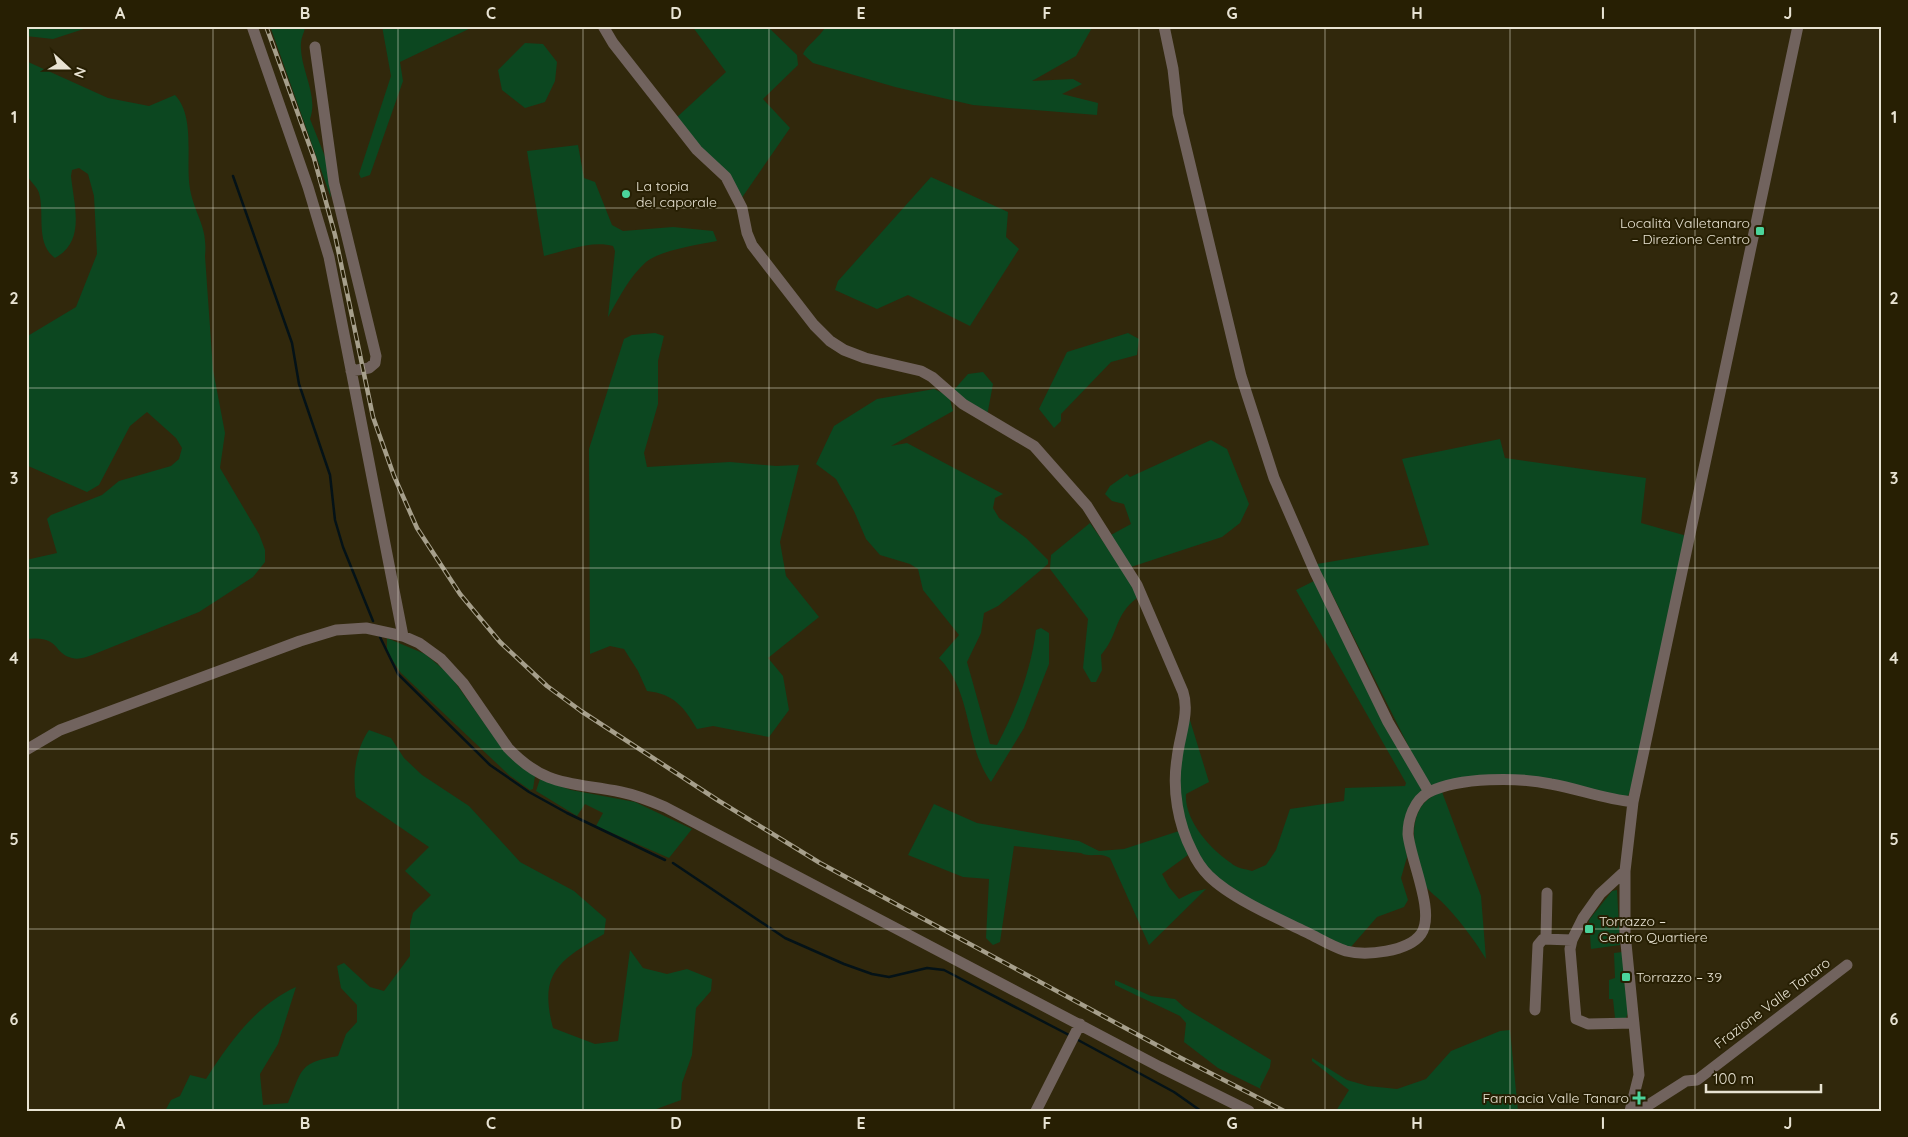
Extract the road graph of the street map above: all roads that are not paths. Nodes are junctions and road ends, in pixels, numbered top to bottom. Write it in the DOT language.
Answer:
graph roads {
  1 [pos="252,26"];
  2 [pos="603,26"];
  3 [pos="1164,26"];
  4 [pos="1798,26"];
  5 [pos="315,47"];
  6 [pos="352,371"];
  7 [pos="403,636"];
  8 [pos="26,750"];
  9 [pos="1429,792"];
  10 [pos="1633,802"];
  11 [pos="1625,871"];
  12 [pos="1547,893"];
  13 [pos="1546,938"];
  14 [pos="1572,940"];
  15 [pos="1847,964"];
  16 [pos="1535,1010"];
  17 [pos="1634,1023"];
  18 [pos="1080,1024"];
  19 [pos="1036,1111"];
  20 [pos="1249,1111"];
  21 [pos="1630,1111"];
  22 [pos="1639,1111"];
  1 -- 6 [label="street"];
  2 -- 9 [label="street"];
  3 -- 9 [label="street"];
  4 -- 10 [label="street"];
  5 -- 6 [label="street"];
  6 -- 7 [label="street"];
  7 -- 8 [label="street"];
  7 -- 18 [label="street"];
  9 -- 10 [label="street"];
  10 -- 11 [label="street"];
  11 -- 14 [label="street"];
  11 -- 17 [label="street"];
  12 -- 13 [label="street"];
  13 -- 14 [label="street"];
  13 -- 16 [label="street"];
  14 -- 17 [label="street"];
  15 -- 22 [label="street, Frazione Valle Tanaro"];
  17 -- 21 [label="street"];
  18 -- 19 [label="street"];
  18 -- 20 [label="street"];
}
